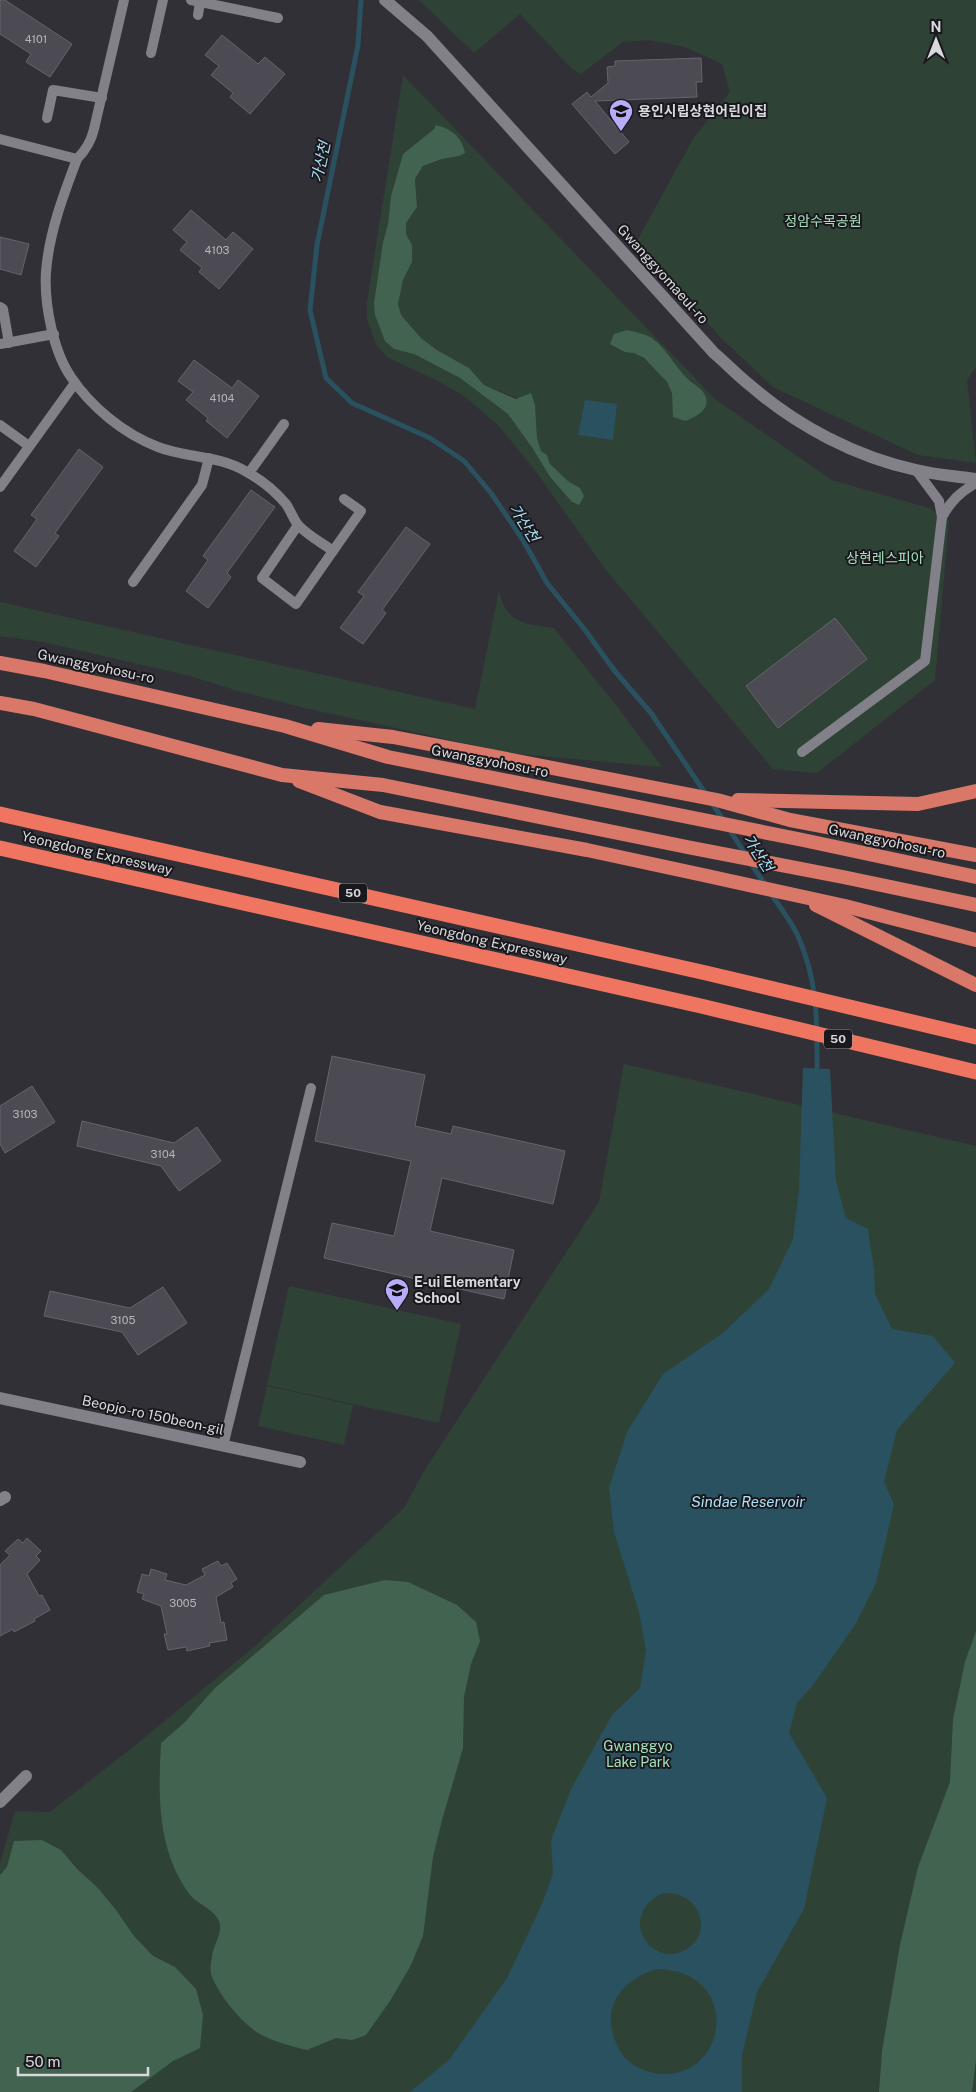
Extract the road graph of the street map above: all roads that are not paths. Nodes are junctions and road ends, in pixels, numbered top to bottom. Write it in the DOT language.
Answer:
graph roads {
  1 [pos="124,0"];
  2 [pos="163,0"];
  3 [pos="385,0"];
  4 [pos="196,1"];
  5 [pos="198,14"];
  6 [pos="278,18"];
  7 [pos="151,53"];
  8 [pos="102,98"];
  9 [pos="47,118"];
  10 [pos="0,140"];
  11 [pos="76,159"];
  12 [pos="0,307"];
  13 [pos="54,334"];
  14 [pos="5,344"];
  15 [pos="75,383"];
  16 [pos="284,424"];
  17 [pos="0,425"];
  18 [pos="30,446"];
  19 [pos="209,458"];
  20 [pos="916,470"];
  21 [pos="249,473"];
  22 [pos="976,481"];
  23 [pos="0,487"];
  24 [pos="344,499"];
  25 [pos="942,517"];
  26 [pos="298,525"];
  27 [pos="333,550"];
  28 [pos="133,582"];
  29 [pos="0,663"];
  30 [pos="0,703"];
  31 [pos="285,726"];
  32 [pos="802,752"];
  33 [pos="282,775"];
  34 [pos="976,791"];
  35 [pos="717,800"];
  36 [pos="0,814"];
  37 [pos="0,848"];
  38 [pos="976,855"];
  39 [pos="976,877"];
  40 [pos="800,897"];
  41 [pos="976,905"];
  42 [pos="976,940"];
  43 [pos="976,985"];
  44 [pos="976,1037"];
  45 [pos="976,1072"];
  46 [pos="311,1088"];
  47 [pos="0,1398"];
  48 [pos="223,1446"];
  49 [pos="300,1462"];
  50 [pos="26,1776"];
  51 [pos="0,1802"];
  1 -- 8 [label="lane"];
  2 -- 7 [label="lane"];
  3 -- 20 [label="street, Gwanggyomaeul-ro"];
  4 -- 5 [label="lane"];
  4 -- 6 [label="lane"];
  8 -- 9 [label="lane"];
  8 -- 11 [label="lane"];
  10 -- 11 [label="lane"];
  11 -- 13 [label="lane"];
  12 -- 14 [label="lane"];
  13 -- 14 [label="lane"];
  13 -- 15 [label="lane"];
  15 -- 18 [label="lane"];
  15 -- 19 [label="lane"];
  16 -- 21 [label="lane"];
  17 -- 18 [label="lane"];
  18 -- 23 [label="lane"];
  19 -- 21 [label="lane"];
  19 -- 28 [label="lane"];
  20 -- 22 [label="street, Gwanggyomaeul-ro"];
  20 -- 25 [label="lane"];
  21 -- 26 [label="lane"];
  22 -- 25 [label="lane"];
  24 -- 27 [label="lane"];
  25 -- 32 [label="lane"];
  26 -- 27 [label="lane"];
  26 -- 27 [label="lane"];
  29 -- 31 [label="highway, Gwanggyohosu-ro"];
  30 -- 33 [label="highway"];
  31 -- 35 [label="highway"];
  31 -- 39 [label="highway, Gwanggyohosu-ro"];
  33 -- 40 [label="highway"];
  33 -- 41 [label="highway"];
  34 -- 35 [label="highway"];
  35 -- 38 [label="highway"];
  36 -- 44 [label="highway, Yeongdong Expressway / 50"];
  37 -- 45 [label="highway, Yeongdong Expressway / 50"];
  40 -- 42 [label="highway"];
  40 -- 43 [label="highway"];
  46 -- 48 [label="lane"];
  47 -- 48 [label="street, Beopjo-ro 150beon-gil"];
  48 -- 49 [label="street, Beopjo-ro 150beon-gil"];
  50 -- 51 [label="street"];
}
